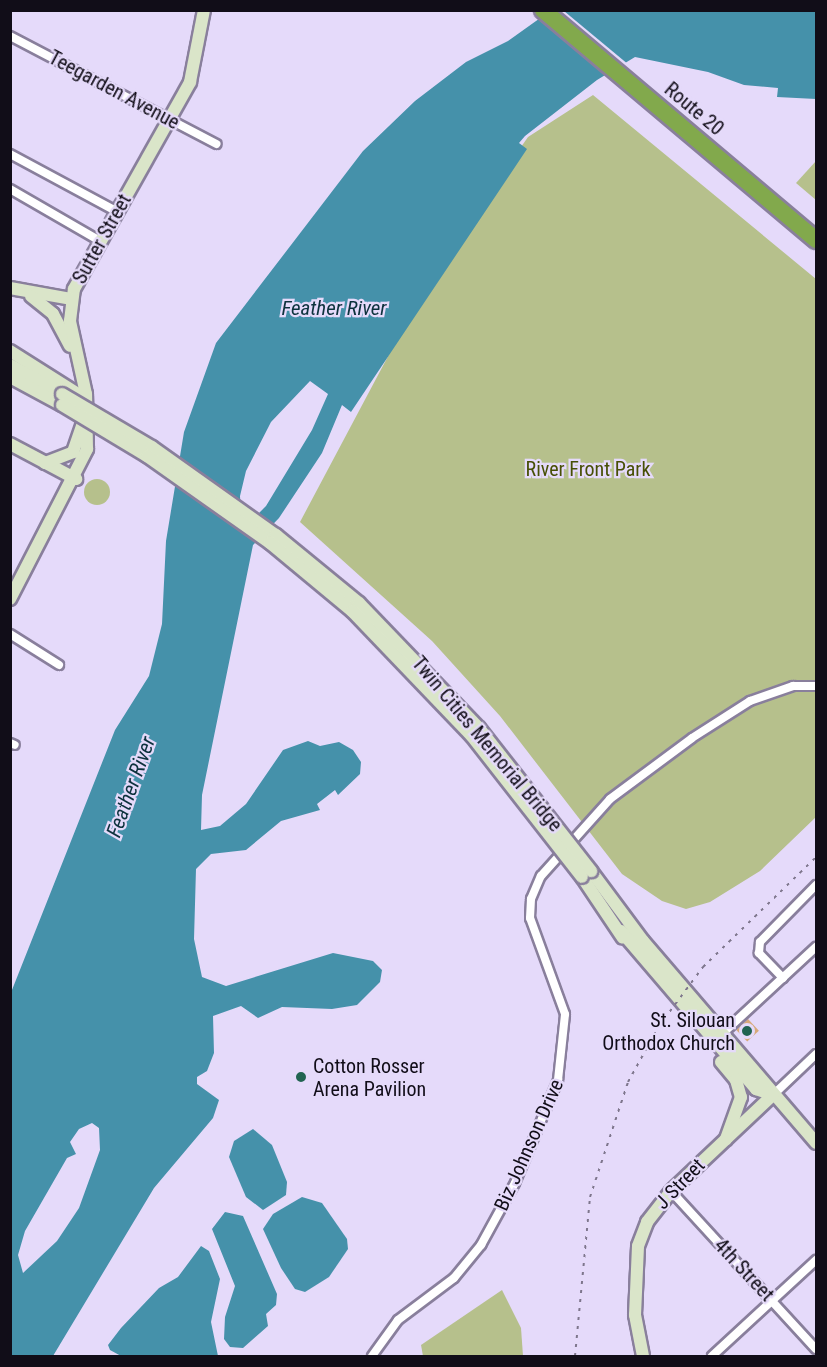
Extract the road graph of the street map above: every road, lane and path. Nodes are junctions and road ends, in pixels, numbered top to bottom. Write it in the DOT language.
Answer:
graph roads {
  1 [pos="204,10"];
  2 [pos="543,10"];
  3 [pos="558,10"];
  4 [pos="10,36"];
  5 [pos="172,120"];
  6 [pos="217,144"];
  7 [pos="10,154"];
  8 [pos="10,189"];
  9 [pos="116,211"];
  10 [pos="816,228"];
  11 [pos="816,240"];
  12 [pos="100,241"];
  13 [pos="10,288"];
  14 [pos="10,296"];
  15 [pos="31,296"];
  16 [pos="71,302"];
  17 [pos="10,351"];
  18 [pos="78,359"];
  19 [pos="10,365"];
  20 [pos="10,377"];
  21 [pos="10,384"];
  22 [pos="38,393"];
  23 [pos="62,394"];
  24 [pos="88,411"];
  25 [pos="10,444"];
  26 [pos="45,463"];
  27 [pos="76,479"];
  28 [pos="10,599"];
  29 [pos="10,634"];
  30 [pos="59,665"];
  31 [pos="816,686"];
  32 [pos="587,874"];
  33 [pos="816,885"];
  34 [pos="816,947"];
  35 [pos="783,978"];
  36 [pos="723,1033"];
  37 [pos="712,1040"];
  38 [pos="816,1054"];
  39 [pos="773,1095"];
  40 [pos="726,1139"];
  41 [pos="816,1143"];
  42 [pos="671,1191"];
  43 [pos="816,1260"];
  44 [pos="773,1301"];
  45 [pos="816,1349"];
  46 [pos="372,1356"];
  47 [pos="643,1356"];
  48 [pos="712,1356"];
  1 -- 5 [label="main road, Sutter Street"];
  2 -- 11 [label="highway, Route 20"];
  3 -- 10 [label="highway, Route 20"];
  4 -- 5 [label="street, Teegarden Avenue"];
  5 -- 6 [label="street, Teegarden Avenue"];
  5 -- 9 [label="main road, Sutter Street"];
  7 -- 9 [label="street"];
  8 -- 12 [label="street"];
  9 -- 12 [label="main road, Sutter Street"];
  12 -- 16 [label="main road, Sutter Street"];
  13 -- 16 [label="main road"];
  14 -- 15 [label="main road"];
  15 -- 16 [label="main road"];
  15 -- 18 [label="main road"];
  16 -- 18 [label="main road, Sutter Street"];
  17 -- 23 [label="main road"];
  18 -- 24 [label="main road, Sutter Street"];
  19 -- 23 [label="main road"];
  20 -- 22 [label="main road"];
  21 -- 22 [label="main road"];
  22 -- 23 [label="main road"];
  23 -- 32 [label="main road, Twin Cities Memorial Bridge, bridge"];
  23 -- 32 [label="main road, Twin Cities Memorial Bridge, bridge"];
  24 -- 26 [label="main road"];
  24 -- 27 [label="main road, Sutter Street"];
  25 -- 26 [label="main road"];
  26 -- 27 [label="main road"];
  27 -- 28 [label="main road, Sutter Street"];
  29 -- 30 [label="street"];
  31 -- 46 [label="street, Biz Johnson Drive"];
  32 -- 36 [label="main road, Twin Cities Memorial Bridge"];
  32 -- 37 [label="main road, Twin Cities Memorial Bridge"];
  33 -- 35 [label="street"];
  34 -- 35 [label="street"];
  35 -- 36 [label="street"];
  36 -- 39 [label="main road, Twin Cities Memorial Bridge"];
  37 -- 39 [label="main road"];
  37 -- 40 [label="main road"];
  38 -- 39 [label="street, J Street"];
  39 -- 40 [label="main road, J Street"];
  39 -- 41 [label="main road"];
  40 -- 42 [label="main road, J Street"];
  42 -- 44 [label="street, 4th Street"];
  42 -- 47 [label="main road, J Street"];
  43 -- 44 [label="street"];
  44 -- 45 [label="street, 4th Street"];
  44 -- 48 [label="street"];
}
